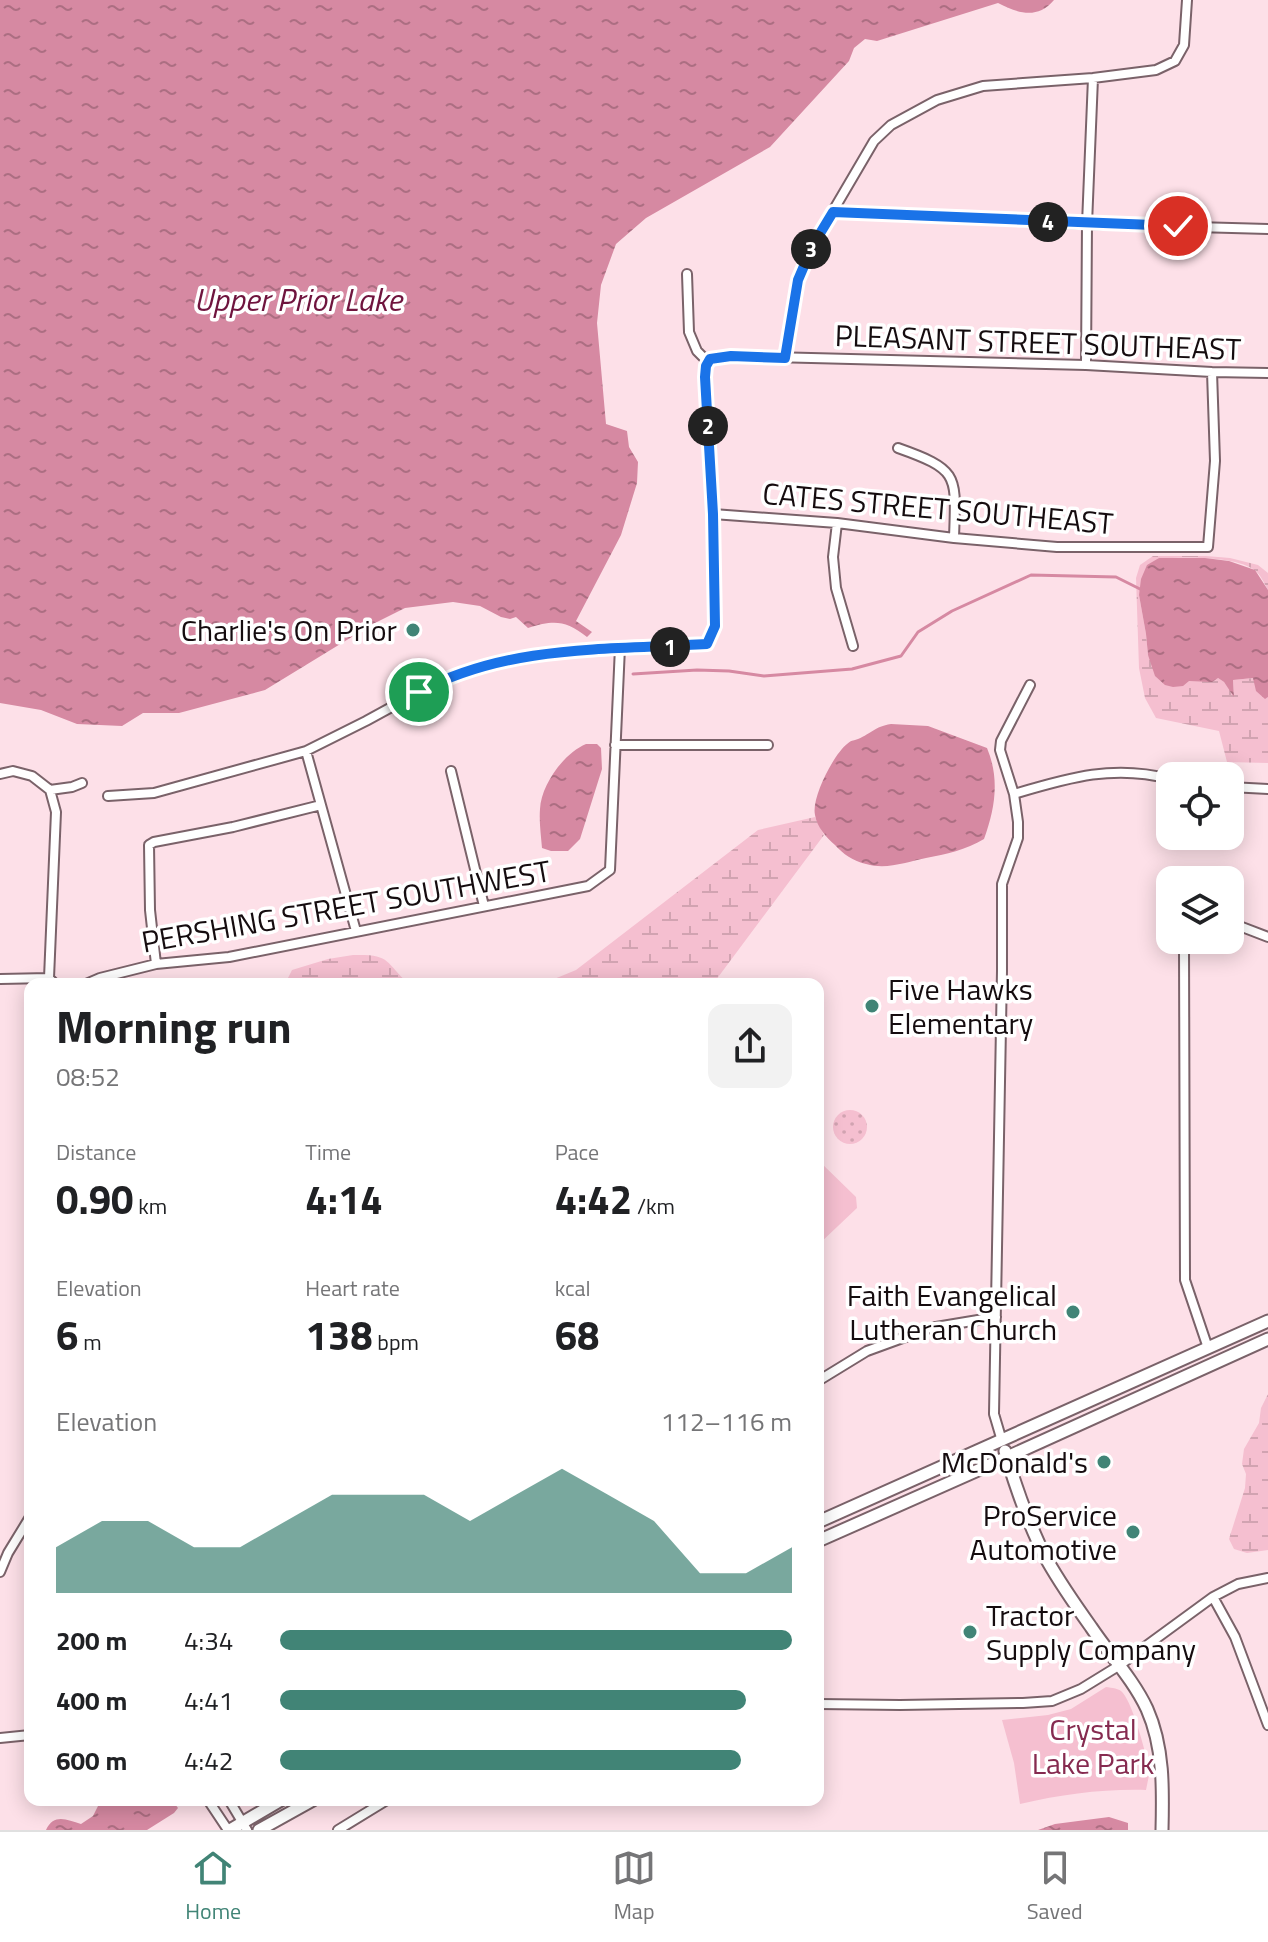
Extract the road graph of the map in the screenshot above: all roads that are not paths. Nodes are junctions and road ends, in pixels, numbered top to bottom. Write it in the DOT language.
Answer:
graph roads {
  1 [pos="1187,0"];
  2 [pos="1093,78"];
  3 [pos="833,212"];
  4 [pos="1087,224"];
  5 [pos="1268,229"];
  6 [pos="687,274"];
  7 [pos="785,358"];
  8 [pos="709,360"];
  9 [pos="1086,365"];
  10 [pos="1212,372"];
  11 [pos="1268,373"];
  12 [pos="898,448"];
  13 [pos="713,514"];
  14 [pos="837,523"];
  15 [pos="954,538"];
  16 [pos="853,646"];
  17 [pos="620,647"];
  18 [pos="1030,685"];
  19 [pos="615,745"];
  20 [pos="768,745"];
  21 [pos="306,751"];
  22 [pos="451,771"];
  23 [pos="0,774"];
  24 [pos="1156,776"];
  25 [pos="82,783"];
  26 [pos="1244,788"];
  27 [pos="1268,789"];
  28 [pos="50,790"];
  29 [pos="1014,794"];
  30 [pos="108,796"];
  31 [pos="321,805"];
  32 [pos="484,906"];
  33 [pos="1244,928"];
  34 [pos="356,931"];
  35 [pos="1268,937"];
  36 [pos="1184,954"];
  37 [pos="156,964"];
  38 [pos="52,978"];
  39 [pos="100,978"];
  40 [pos="0,979"];
  41 [pos="24,980"];
  42 [pos="996,1317"];
  43 [pos="1268,1321"];
  44 [pos="1268,1339"];
  45 [pos="1208,1348"];
  46 [pos="824,1377"];
  47 [pos="1002,1441"];
  48 [pos="1007,1457"];
  49 [pos="824,1519"];
  50 [pos="24,1527"];
  51 [pos="824,1538"];
  52 [pos="0,1572"];
  53 [pos="1268,1578"];
  54 [pos="1213,1597"];
  55 [pos="1120,1665"];
  56 [pos="824,1704"];
  57 [pos="1268,1725"];
  58 [pos="24,1736"];
  59 [pos="0,1738"];
  60 [pos="212,1806"];
  61 [pos="233,1806"];
  62 [pos="273,1806"];
  63 [pos="302,1806"];
  64 [pos="377,1806"];
  65 [pos="245,1826"];
  66 [pos="229,1830"];
  67 [pos="259,1830"];
  68 [pos="338,1830"];
  69 [pos="1162,1830"];
  1 -- 2 [label="street"];
  2 -- 3 [label="street"];
  2 -- 4 [label="street"];
  3 -- 4 [label="street"];
  3 -- 7 [label="street"];
  4 -- 5 [label="street"];
  4 -- 9 [label="street"];
  6 -- 8 [label="street"];
  7 -- 8 [label="street, PLEASANT STREET SOUTHEAST"];
  7 -- 9 [label="street, PLEASANT STREET SOUTHEAST"];
  8 -- 13 [label="street"];
  9 -- 10 [label="street, PLEASANT STREET SOUTHEAST"];
  10 -- 11 [label="street, PLEASANT STREET SOUTHEAST"];
  10 -- 15 [label="street, CATES STREET SOUTHEAST"];
  12 -- 15 [label="street"];
  13 -- 14 [label="street, CATES STREET SOUTHEAST"];
  13 -- 17 [label="street"];
  14 -- 15 [label="street, CATES STREET SOUTHEAST"];
  14 -- 16 [label="street"];
  17 -- 19 [label="street"];
  17 -- 21 [label="street"];
  18 -- 29 [label="street"];
  19 -- 20 [label="street"];
  19 -- 32 [label="street, PERSHING STREET SOUTHWEST"];
  21 -- 30 [label="street"];
  21 -- 31 [label="street"];
  22 -- 32 [label="street"];
  23 -- 28 [label="street"];
  24 -- 29 [label="street"];
  25 -- 28 [label="street"];
  26 -- 27 [label="street"];
  28 -- 38 [label="street"];
  29 -- 42 [label="street"];
  31 -- 34 [label="street"];
  31 -- 37 [label="street"];
  32 -- 34 [label="street, PERSHING STREET SOUTHWEST"];
  33 -- 35 [label="street"];
  34 -- 37 [label="street, PERSHING STREET SOUTHWEST"];
  36 -- 45 [label="street"];
  37 -- 39 [label="street, PERSHING STREET SOUTHWEST"];
  40 -- 41 [label="street"];
  42 -- 46 [label="street"];
  42 -- 47 [label="street"];
  43 -- 45 [label="main road"];
  44 -- 48 [label="main road"];
  45 -- 47 [label="main road"];
  47 -- 48 [label="main road"];
  47 -- 49 [label="main road"];
  48 -- 51 [label="main road"];
  48 -- 55 [label="main road"];
  50 -- 52 [label="street"];
  53 -- 54 [label="street"];
  54 -- 55 [label="street"];
  54 -- 57 [label="street"];
  55 -- 56 [label="street"];
  55 -- 69 [label="main road"];
  58 -- 59 [label="street"];
  60 -- 66 [label="street"];
  61 -- 65 [label="street"];
  62 -- 65 [label="main road"];
  63 -- 67 [label="main road"];
  64 -- 68 [label="street"];
  65 -- 66 [label="main road"];
}
